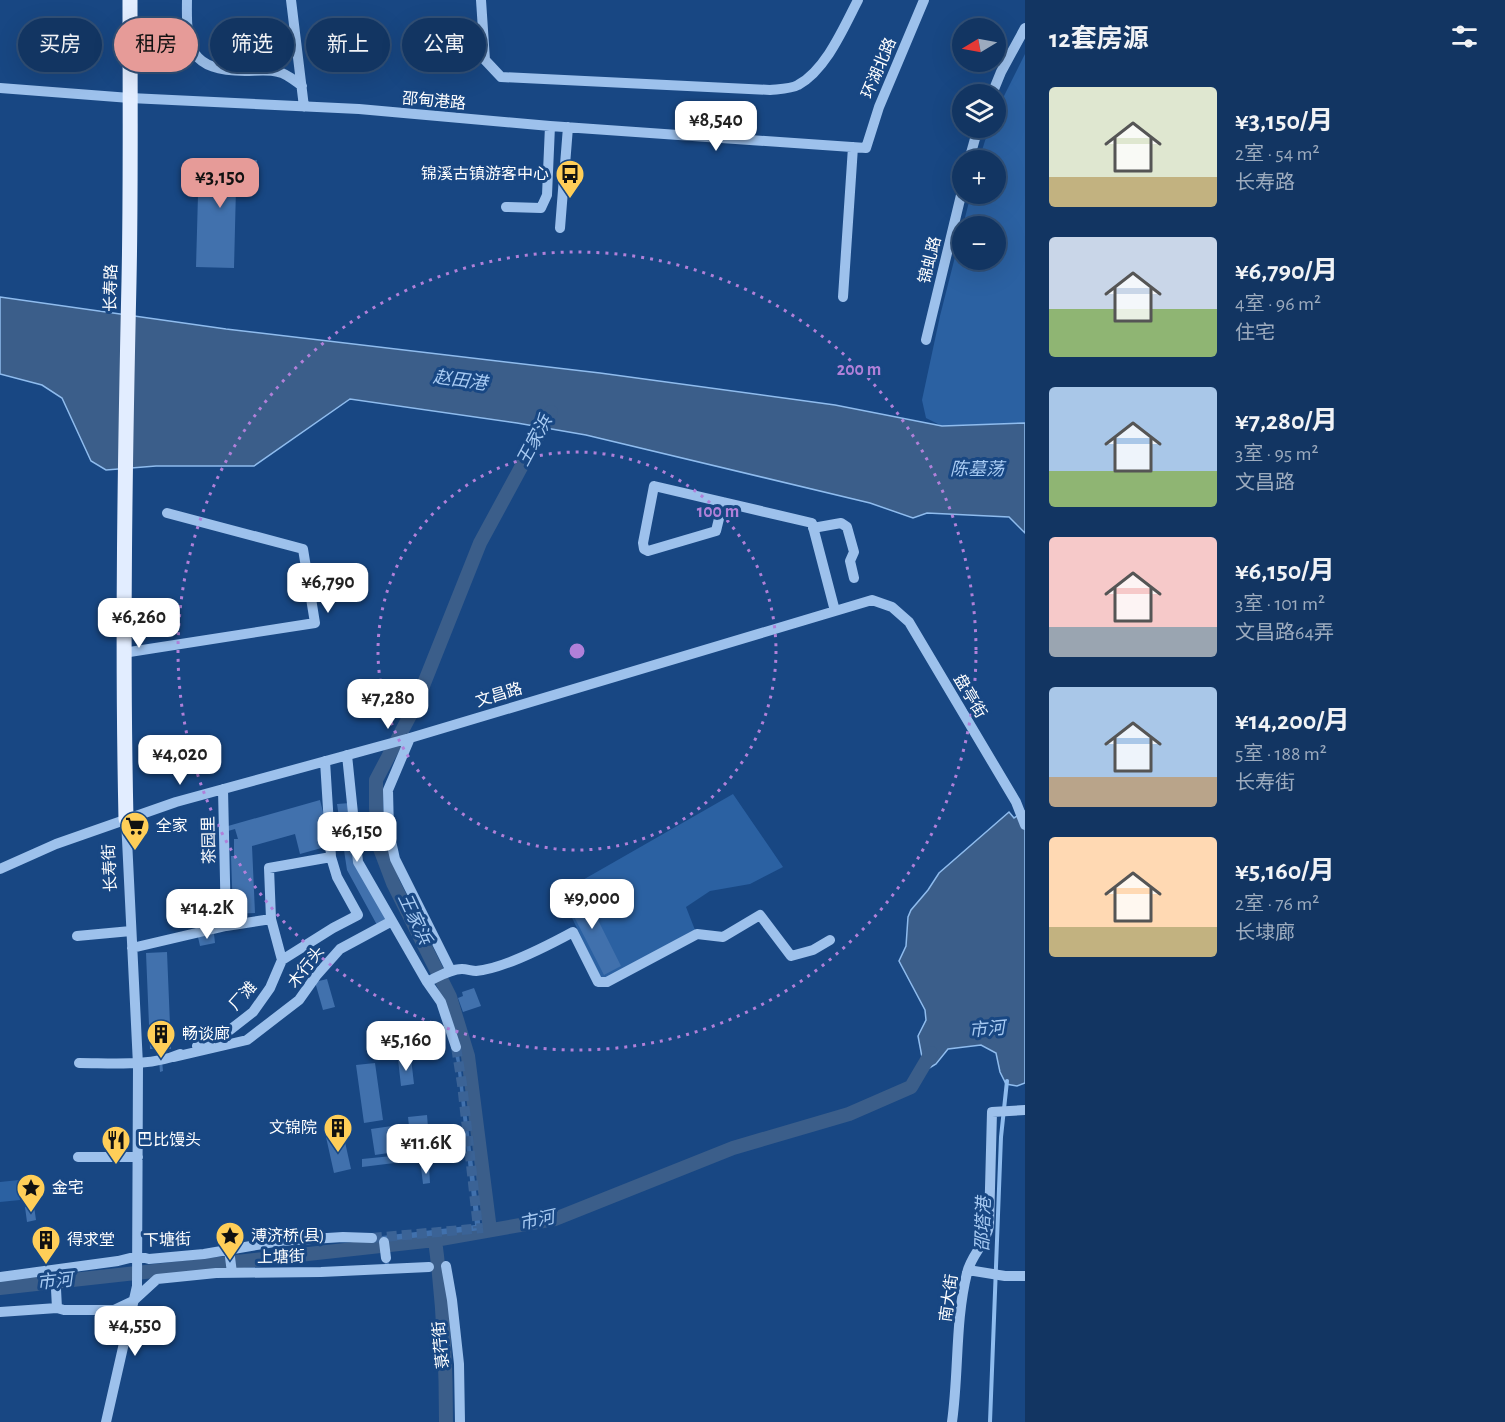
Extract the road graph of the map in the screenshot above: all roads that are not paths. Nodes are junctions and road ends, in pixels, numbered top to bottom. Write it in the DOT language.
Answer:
graph roads {
  1 [pos="130,0"];
  2 [pos="187,0"];
  3 [pos="291,0"];
  4 [pos="481,0"];
  5 [pos="858,0"];
  6 [pos="924,0"];
  7 [pos="1025,28"];
  8 [pos="996,84"];
  9 [pos="302,86"];
  10 [pos="0,88"];
  11 [pos="130,98"];
  12 [pos="304,107"];
  13 [pos="550,126"];
  14 [pos="568,127"];
  15 [pos="853,147"];
  16 [pos="866,148"];
  17 [pos="959,204"];
  18 [pos="506,207"];
  19 [pos="560,228"];
  20 [pos="843,297"];
  21 [pos="926,340"];
  22 [pos="124,479"];
  23 [pos="723,502"];
  24 [pos="167,513"];
  25 [pos="813,528"];
  26 [pos="854,578"];
  27 [pos="872,600"];
  28 [pos="835,610"];
  29 [pos="123,653"];
  30 [pos="410,738"];
  31 [pos="347,755"];
  32 [pos="325,761"];
  33 [pos="223,789"];
  34 [pos="126,819"];
  35 [pos="1025,825"];
  36 [pos="331,857"];
  37 [pos="0,869"];
  38 [pos="271,919"];
  39 [pos="392,921"];
  40 [pos="226,926"];
  41 [pos="131,931"];
  42 [pos="77,936"];
  43 [pos="830,940"];
  44 [pos="132,948"];
  45 [pos="282,960"];
  46 [pos="449,971"];
  47 [pos="429,980"];
  48 [pos="253,1012"];
  49 [pos="266,1025"];
  50 [pos="456,1047"];
  51 [pos="174,1057"];
  52 [pos="138,1062"];
  53 [pos="79,1063"];
  54 [pos="1025,1110"];
  55 [pos="78,1157"];
  56 [pos="138,1157"];
  57 [pos="372,1238"];
  58 [pos="384,1242"];
  59 [pos="229,1253"];
  60 [pos="138,1256"];
  61 [pos="386,1258"];
  62 [pos="446,1266"];
  63 [pos="429,1267"];
  64 [pos="968,1270"];
  65 [pos="232,1271"];
  66 [pos="55,1273"];
  67 [pos="1025,1276"];
  68 [pos="0,1277"];
  69 [pos="133,1301"];
  70 [pos="57,1308"];
  71 [pos="0,1312"];
  72 [pos="106,1422"];
  73 [pos="460,1422"];
  74 [pos="952,1422"];
  1 -- 11 [label="main road, 长寿路"];
  2 -- 9 [label="street"];
  3 -- 9 [label="street"];
  4 -- 5 [label="street"];
  6 -- 16 [label="street, 环湖北路"];
  7 -- 8 [label="street"];
  9 -- 12 [label="street"];
  10 -- 11 [label="street, 邵甸港路"];
  11 -- 12 [label="street, 邵甸港路"];
  11 -- 22 [label="main road, 长寿路"];
  12 -- 13 [label="street, 邵甸港路"];
  13 -- 14 [label="street, 邵甸港路"];
  13 -- 18 [label="street"];
  14 -- 15 [label="street, 邵甸港路"];
  14 -- 19 [label="street"];
  15 -- 16 [label="street, 邵甸港路"];
  15 -- 20 [label="street"];
  17 -- 21 [label="street, 锦虬路"];
  22 -- 29 [label="main road, 长寿街"];
  23 -- 23 [label="street"];
  23 -- 25 [label="street"];
  24 -- 29 [label="street"];
  25 -- 26 [label="street"];
  25 -- 28 [label="street"];
  27 -- 28 [label="street, 文昌路"];
  27 -- 35 [label="street, 盘亭街"];
  28 -- 30 [label="street, 文昌路"];
  29 -- 34 [label="main road, 长寿街"];
  30 -- 31 [label="street, 文昌路"];
  30 -- 46 [label="street"];
  31 -- 32 [label="street, 文昌路"];
  31 -- 39 [label="street"];
  32 -- 33 [label="street, 文昌路"];
  32 -- 36 [label="street"];
  33 -- 34 [label="street, 文昌路"];
  33 -- 40 [label="street, 茶园里"];
  34 -- 37 [label="street, 文昌路"];
  34 -- 41 [label="street, 长寿街"];
  36 -- 38 [label="street"];
  36 -- 45 [label="street"];
  38 -- 40 [label="street"];
  38 -- 45 [label="street"];
  39 -- 47 [label="street"];
  39 -- 49 [label="street, 木行头"];
  40 -- 44 [label="street"];
  41 -- 42 [label="street"];
  41 -- 44 [label="street, 长寿街"];
  43 -- 46 [label="street"];
  44 -- 52 [label="street, 长寿街"];
  45 -- 48 [label="street, 厂滩"];
  46 -- 47 [label="street"];
  47 -- 50 [label="street"];
  48 -- 49 [label="street"];
  48 -- 51 [label="street, 厂滩"];
  49 -- 51 [label="street, 木行头"];
  51 -- 52 [label="street, 厂滩"];
  52 -- 53 [label="street, 厂滩"];
  52 -- 56 [label="street, 长寿街"];
  54 -- 64 [label="street, 南大街"];
  55 -- 56 [label="street"];
  56 -- 60 [label="street, 长寿街"];
  57 -- 59 [label="street, 下塘街"];
  58 -- 61 [label="street"];
  59 -- 60 [label="street, 下塘街"];
  59 -- 65 [label="street"];
  60 -- 66 [label="street, 下塘街"];
  60 -- 69 [label="street"];
  62 -- 73 [label="street, 菉荇街"];
  63 -- 65 [label="street, 上塘街"];
  64 -- 67 [label="street"];
  64 -- 74 [label="street, 南大街"];
  65 -- 69 [label="street, 上塘街"];
  66 -- 68 [label="street, 下塘街"];
  66 -- 70 [label="street"];
  69 -- 70 [label="street, 上塘街"];
  69 -- 72 [label="street"];
  70 -- 71 [label="street, 上塘街"];
}
